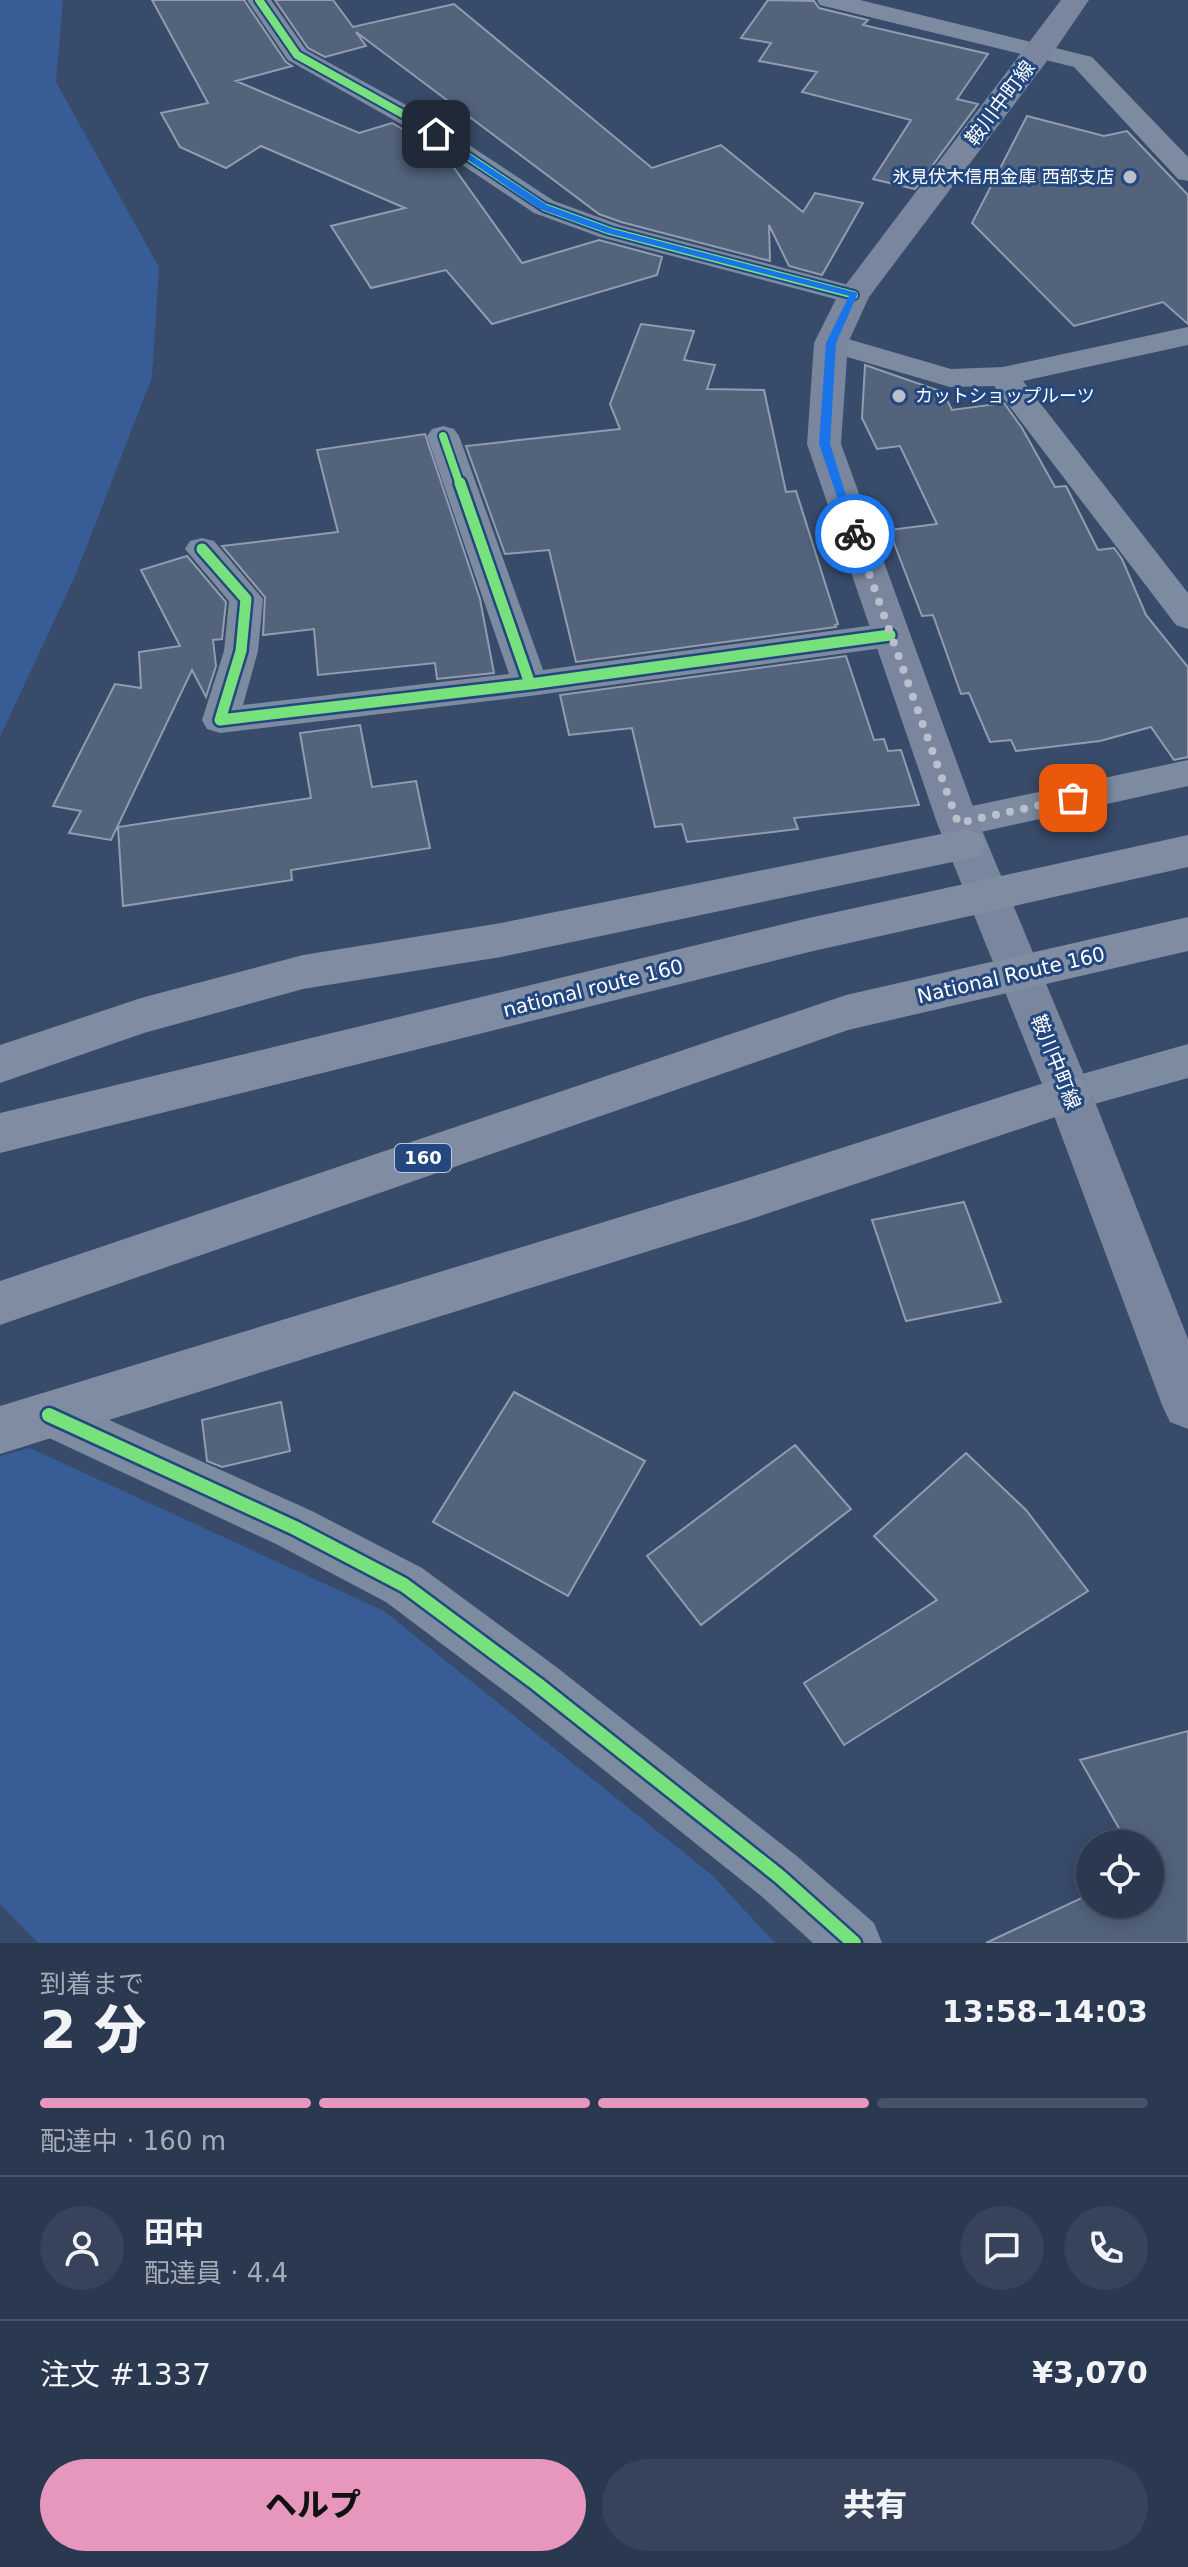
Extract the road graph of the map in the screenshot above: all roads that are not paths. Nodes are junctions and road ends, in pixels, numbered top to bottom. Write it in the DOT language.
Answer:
graph roads {
  1 [pos="259,0"];
  2 [pos="829,0"];
  3 [pos="1075,0"];
  4 [pos="1040,51"];
  5 [pos="1188,173"];
  6 [pos="854,295"];
  7 [pos="1188,336"];
  8 [pos="831,343"];
  9 [pos="1003,376"];
  10 [pos="443,436"];
  11 [pos="202,549"];
  12 [pos="1188,617"];
  13 [pos="890,635"];
  14 [pos="530,684"];
  15 [pos="1188,773"];
  16 [pos="962,834"];
  17 [pos="1188,851"];
  18 [pos="1182,936"];
  19 [pos="1188,1061"];
  20 [pos="0,1064"];
  21 [pos="1069,1094"];
  22 [pos="0,1133"];
  23 [pos="0,1303"];
  24 [pos="1188,1405"];
  25 [pos="49,1415"];
  26 [pos="0,1430"];
  27 [pos="854,1943"];
  1 -- 6 [label="street"];
  2 -- 4 [label="street"];
  3 -- 4 [label="main road, 鞍川中町線"];
  4 -- 5 [label="street"];
  4 -- 6 [label="main road, 鞍川中町線"];
  6 -- 8 [label="main road, 鞍川中町線"];
  7 -- 9 [label="street"];
  8 -- 9 [label="street"];
  8 -- 13 [label="main road, 鞍川中町線"];
  9 -- 12 [label="street"];
  10 -- 14 [label="street"];
  11 -- 14 [label="street"];
  13 -- 14 [label="street"];
  13 -- 16 [label="main road, 鞍川中町線"];
  15 -- 16 [label="street"];
  16 -- 20 [label="highway"];
  16 -- 21 [label="main road, 鞍川中町線"];
  17 -- 22 [label="highway, national route 160"];
  18 -- 23 [label="highway, National Route 160 / 160"];
  19 -- 21 [label="street"];
  21 -- 24 [label="main road, 鞍川中町線"];
  21 -- 25 [label="highway"];
  25 -- 26 [label="highway"];
  25 -- 27 [label="street"];
}
